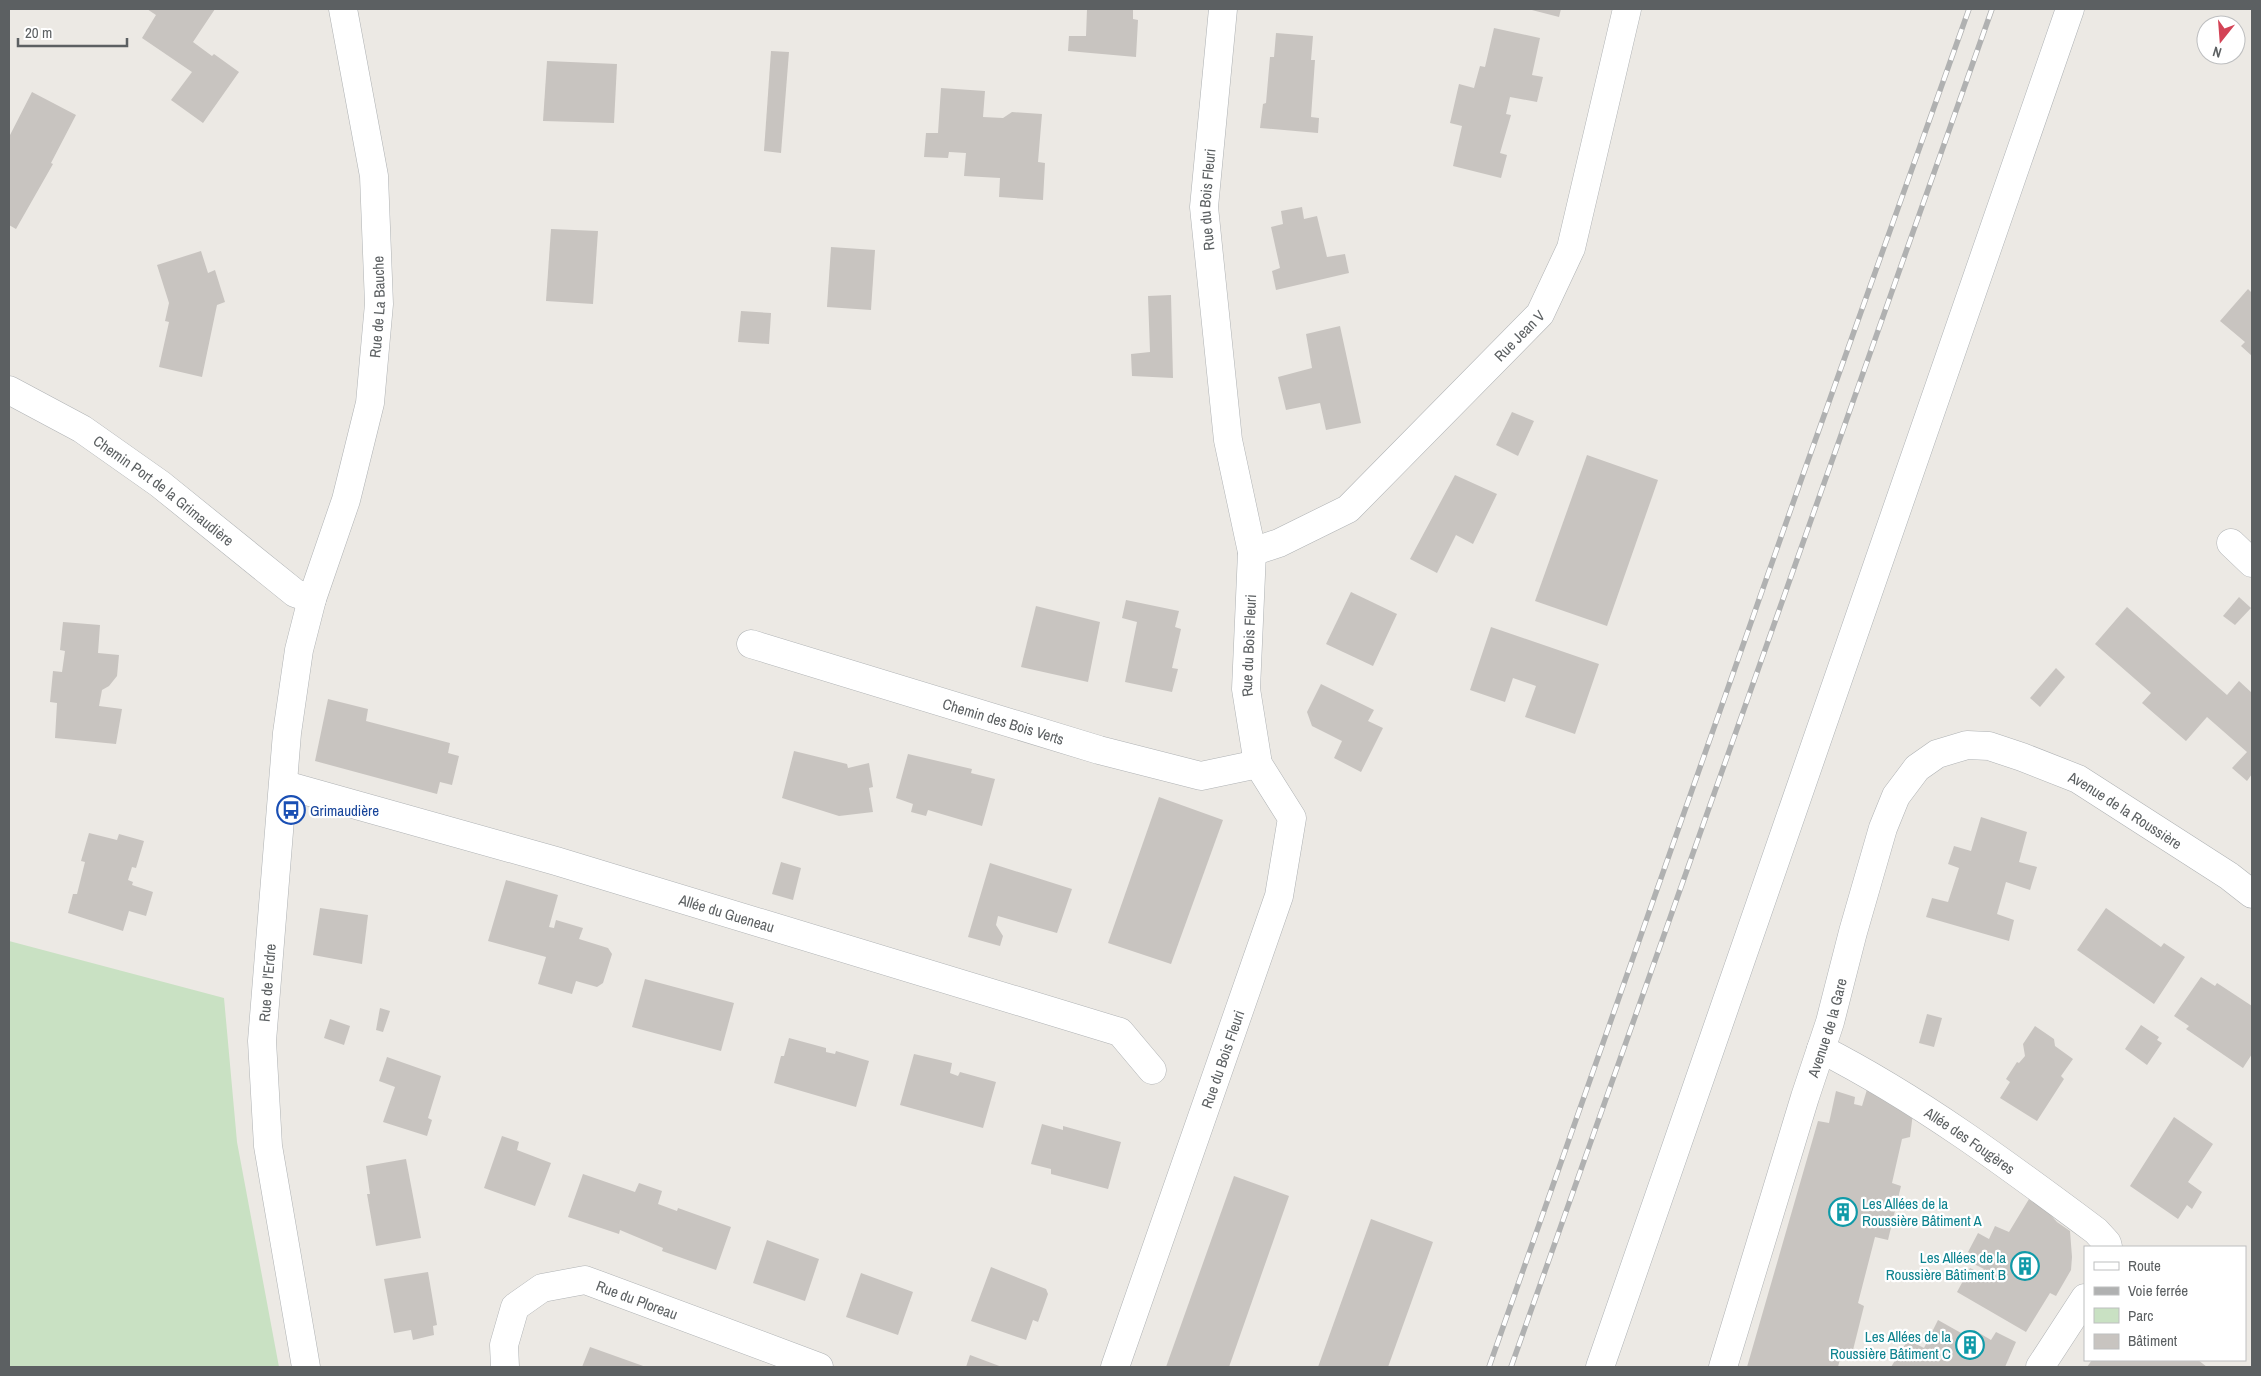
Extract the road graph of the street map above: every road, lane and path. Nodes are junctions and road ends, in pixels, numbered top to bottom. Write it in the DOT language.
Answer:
graph roads {
  1 [pos="343,9"];
  2 [pos="1223,9"];
  3 [pos="1627,9"];
  4 [pos="2070,9"];
  5 [pos="9,390"];
  6 [pos="2231,543"];
  7 [pos="1252,552"];
  8 [pos="2252,563"];
  9 [pos="312,599"];
  10 [pos="751,644"];
  11 [pos="1989,746"];
  12 [pos="1258,764"];
  13 [pos="284,785"];
  14 [pos="2252,894"];
  15 [pos="1821,1049"];
  16 [pos="1152,1070"];
  17 [pos="2107,1246"];
  18 [pos="2084,1300"];
  19 [pos="306,1367"];
  20 [pos="505,1367"];
  21 [pos="819,1367"];
  22 [pos="1115,1367"];
  23 [pos="1600,1367"];
  24 [pos="1724,1367"];
  25 [pos="2040,1367"];
  1 -- 9 [label="street, Rue de La Bauche"];
  2 -- 7 [label="street, Rue du Bois Fleuri"];
  3 -- 7 [label="street, Rue Jean V"];
  4 -- 23 [label="street"];
  5 -- 9 [label="street, Chemin Port de la Grimaudière"];
  6 -- 8 [label="street"];
  7 -- 12 [label="street, Rue du Bois Fleuri"];
  9 -- 13 [label="street, Rue de l'Erdre"];
  10 -- 12 [label="street, Chemin des Bois Verts"];
  11 -- 14 [label="street, Avenue de la Roussière"];
  11 -- 15 [label="street, Avenue de la Gare"];
  12 -- 22 [label="street, Rue du Bois Fleuri"];
  13 -- 16 [label="street, Allée du Gueneau"];
  13 -- 19 [label="street, Rue de l'Erdre"];
  15 -- 17 [label="street, Allée des Fougères"];
  15 -- 24 [label="street, Avenue de la Gare"];
  18 -- 25 [label="street"];
  20 -- 21 [label="street, Rue du Ploreau"];
}
